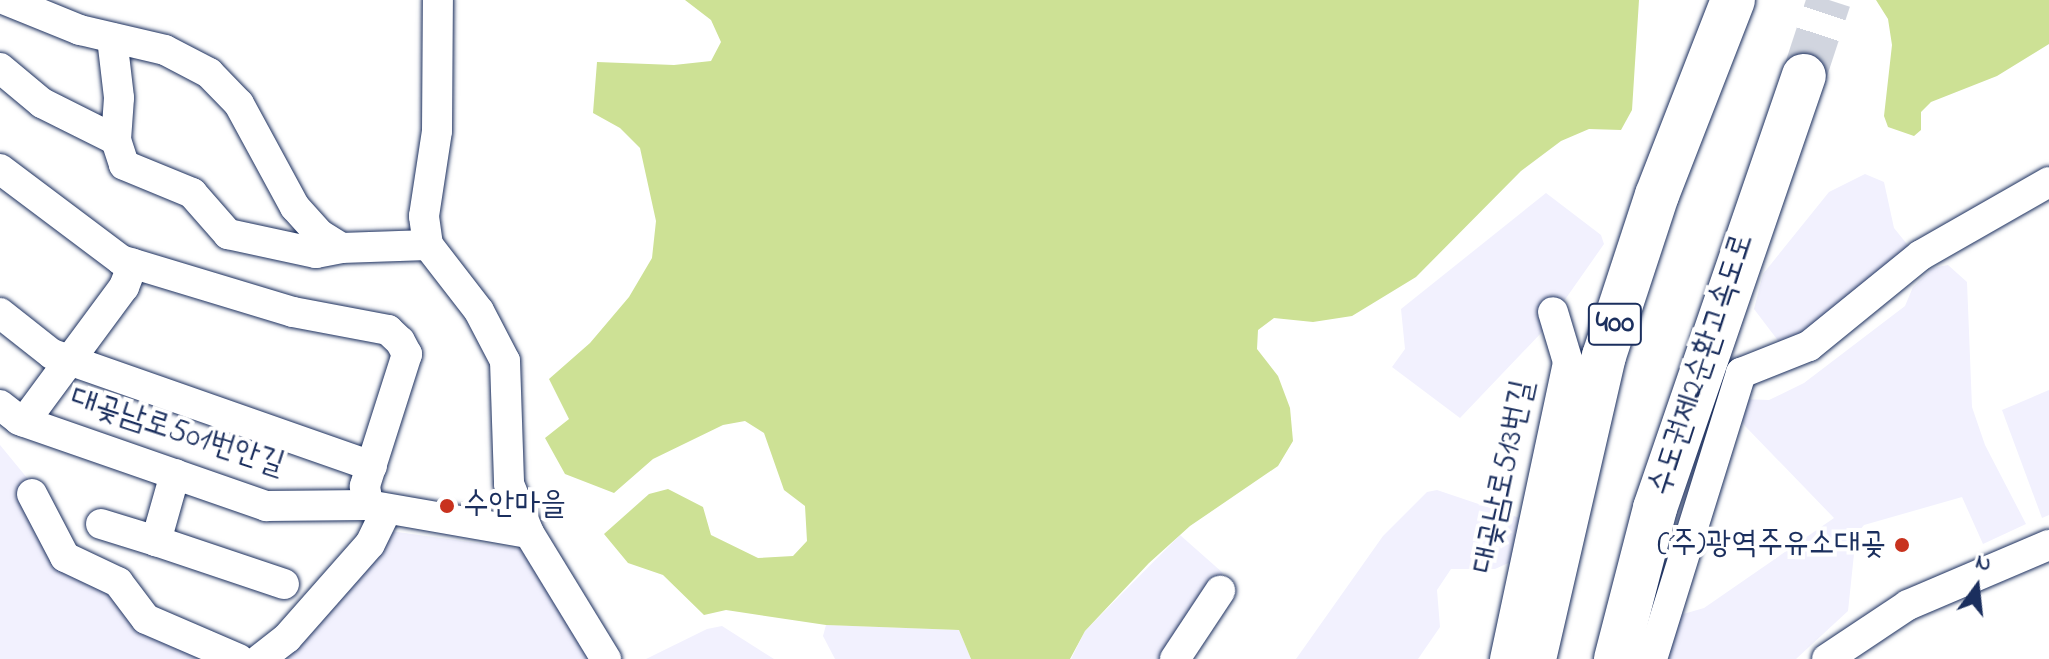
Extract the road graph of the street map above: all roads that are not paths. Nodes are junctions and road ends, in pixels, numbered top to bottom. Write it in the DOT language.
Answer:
graph roads {
  1 [pos="6,0"];
  2 [pos="438,0"];
  3 [pos="1733,0"];
  4 [pos="112,38"];
  5 [pos="0,68"];
  6 [pos="1804,76"];
  7 [pos="116,140"];
  8 [pos="0,169"];
  9 [pos="2049,182"];
  10 [pos="428,245"];
  11 [pos="341,248"];
  12 [pos="133,264"];
  13 [pos="1553,312"];
  14 [pos="0,313"];
  15 [pos="72,361"];
  16 [pos="12,414"];
  17 [pos="372,466"];
  18 [pos="175,474"];
  19 [pos="32,494"];
  20 [pos="378,507"];
  21 [pos="101,524"];
  22 [pos="529,533"];
  23 [pos="156,541"];
  24 [pos="2049,545"];
  25 [pos="284,584"];
  26 [pos="1220,591"];
  27 [pos="239,659"];
  28 [pos="260,659"];
  29 [pos="606,659"];
  30 [pos="1175,659"];
  31 [pos="1505,659"];
  32 [pos="1534,659"];
  33 [pos="1616,659"];
  34 [pos="1652,659"];
  35 [pos="1827,659"];
  1 -- 4 [label="street"];
  2 -- 10 [label="street"];
  3 -- 32 [label="highway, 400"];
  4 -- 7 [label="street"];
  4 -- 11 [label="street"];
  5 -- 7 [label="street"];
  6 -- 33 [label="highway, 수도권제2순환고속도로"];
  7 -- 11 [label="street"];
  8 -- 12 [label="street"];
  9 -- 34 [label="street"];
  10 -- 11 [label="street"];
  10 -- 22 [label="street"];
  12 -- 15 [label="street"];
  12 -- 17 [label="street"];
  13 -- 31 [label="street, 대곶남로513번길"];
  14 -- 15 [label="street"];
  15 -- 16 [label="street"];
  15 -- 17 [label="street"];
  16 -- 18 [label="street, 대곶남로501번안길"];
  17 -- 20 [label="street"];
  18 -- 20 [label="street, 대곶남로501번안길"];
  18 -- 23 [label="street"];
  19 -- 27 [label="street"];
  20 -- 22 [label="street, 대곶남로501번안길"];
  20 -- 28 [label="street"];
  21 -- 23 [label="street"];
  22 -- 29 [label="street"];
  23 -- 25 [label="street"];
  24 -- 35 [label="street"];
  26 -- 30 [label="street"];
}
